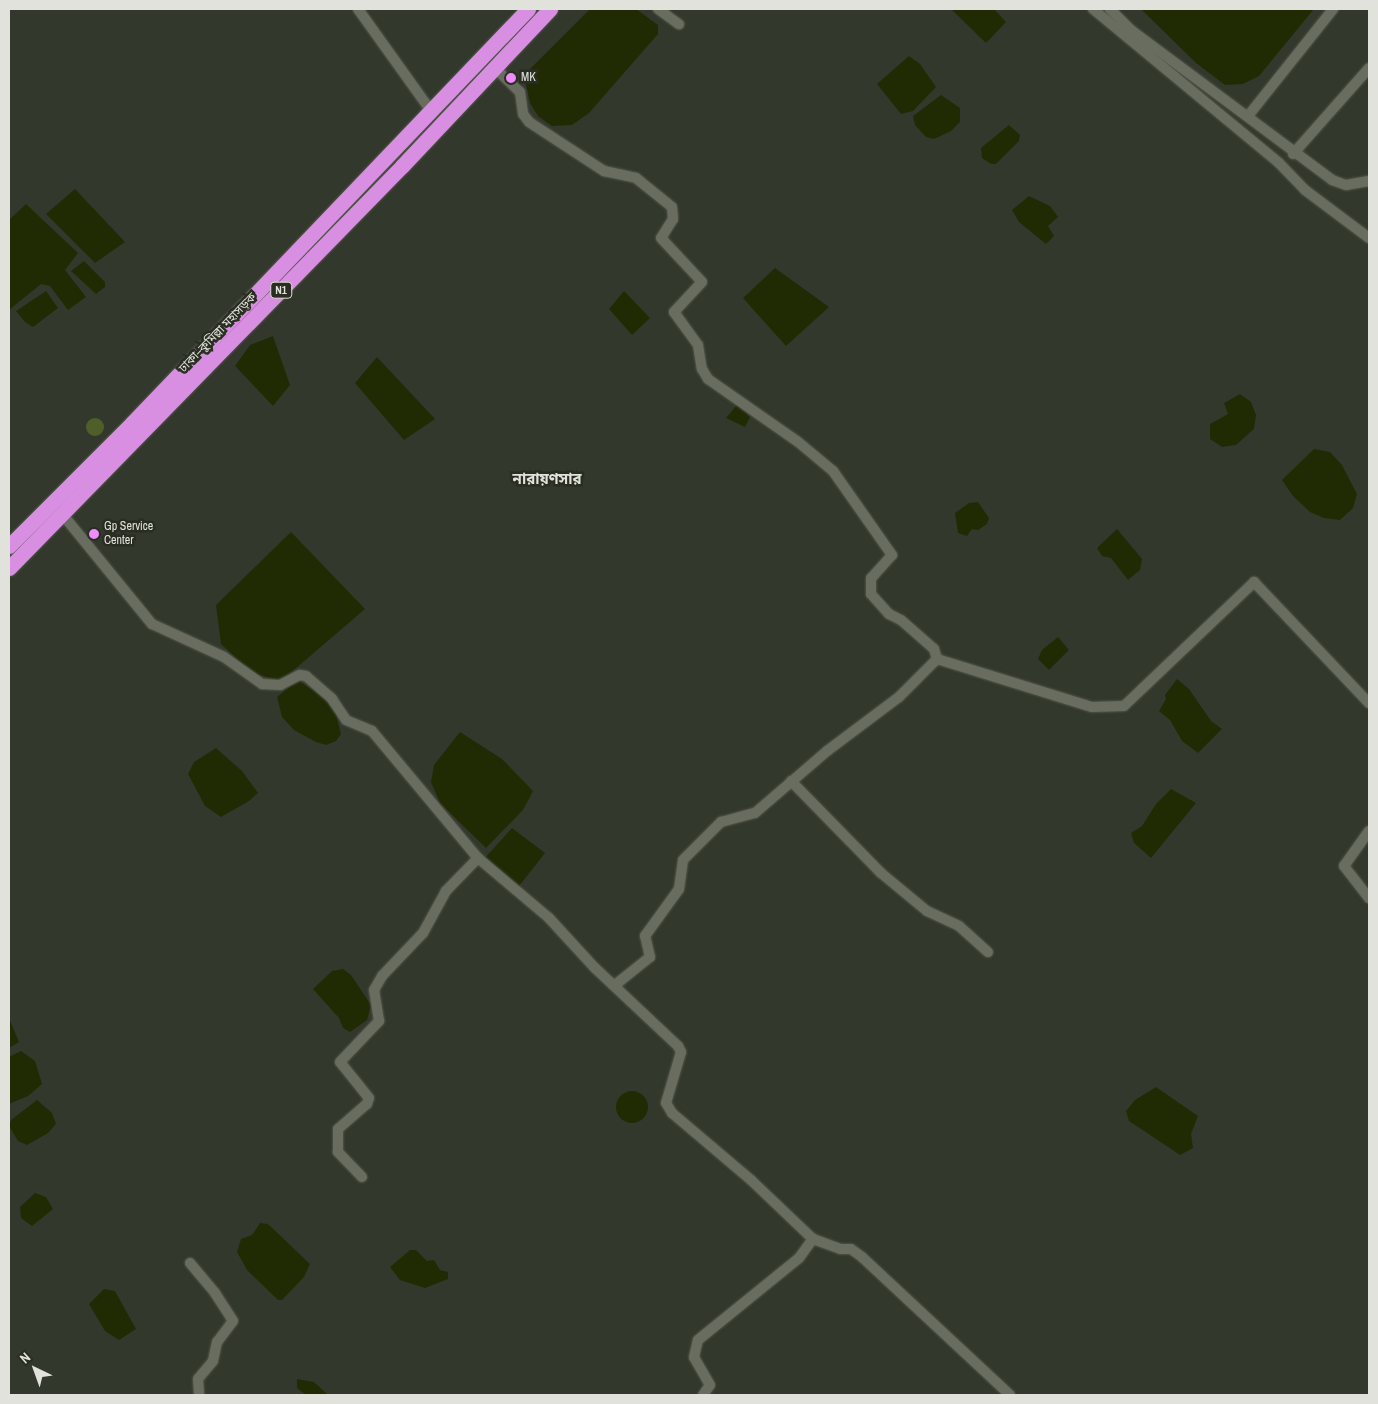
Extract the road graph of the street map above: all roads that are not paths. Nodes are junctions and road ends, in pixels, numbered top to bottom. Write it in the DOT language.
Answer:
graph roads {
  1 [pos="358,9"];
  2 [pos="528,9"];
  3 [pos="550,9"];
  4 [pos="658,9"];
  5 [pos="1093,9"];
  6 [pos="1110,9"];
  7 [pos="1333,9"];
  8 [pos="679,24"];
  9 [pos="495,68"];
  10 [pos="1369,68"];
  11 [pos="432,111"];
  12 [pos="1248,116"];
  13 [pos="1293,154"];
  14 [pos="1369,182"];
  15 [pos="1369,238"];
  16 [pos="137,427"];
  17 [pos="63,515"];
  18 [pos="9,546"];
  19 [pos="9,568"];
  20 [pos="937,659"];
  21 [pos="1369,703"];
  22 [pos="791,781"];
  23 [pos="1369,831"];
  24 [pos="478,858"];
  25 [pos="1369,898"];
  26 [pos="988,952"];
  27 [pos="615,985"];
  28 [pos="362,1177"];
  29 [pos="813,1239"];
  30 [pos="190,1263"];
  31 [pos="198,1395"];
  32 [pos="703,1395"];
  33 [pos="1010,1395"];
  1 -- 11 [label="street"];
  2 -- 11 [label="highway, ঢাকা–কুমিল্লা মহাসড়ক / N1"];
  3 -- 9 [label="highway, ঢাকা–কুমিল্লা মহাসড়ক / N1"];
  4 -- 8 [label="street"];
  5 -- 15 [label="street"];
  6 -- 12 [label="street"];
  7 -- 12 [label="street"];
  9 -- 16 [label="highway, ঢাকা–কুমিল্লা মহাসড়ক / N1"];
  9 -- 20 [label="street"];
  10 -- 13 [label="street"];
  11 -- 16 [label="highway, ঢাকা–কুমিল্লা মহাসড়ক / N1"];
  12 -- 13 [label="street"];
  13 -- 14 [label="street"];
  16 -- 17 [label="highway, ঢাকা–কুমিল্লা মহাসড়ক / N1"];
  16 -- 18 [label="highway, ঢাকা–কুমিল্লা মহাসড়ক / N1"];
  17 -- 19 [label="highway, ঢাকা–কুমিল্লা মহাসড়ক / N1"];
  17 -- 24 [label="street"];
  20 -- 21 [label="street"];
  20 -- 22 [label="street"];
  22 -- 26 [label="street"];
  22 -- 27 [label="street"];
  23 -- 25 [label="street"];
  24 -- 27 [label="street"];
  24 -- 28 [label="street"];
  27 -- 29 [label="street"];
  29 -- 32 [label="street"];
  29 -- 33 [label="street"];
  30 -- 31 [label="street"];
}
